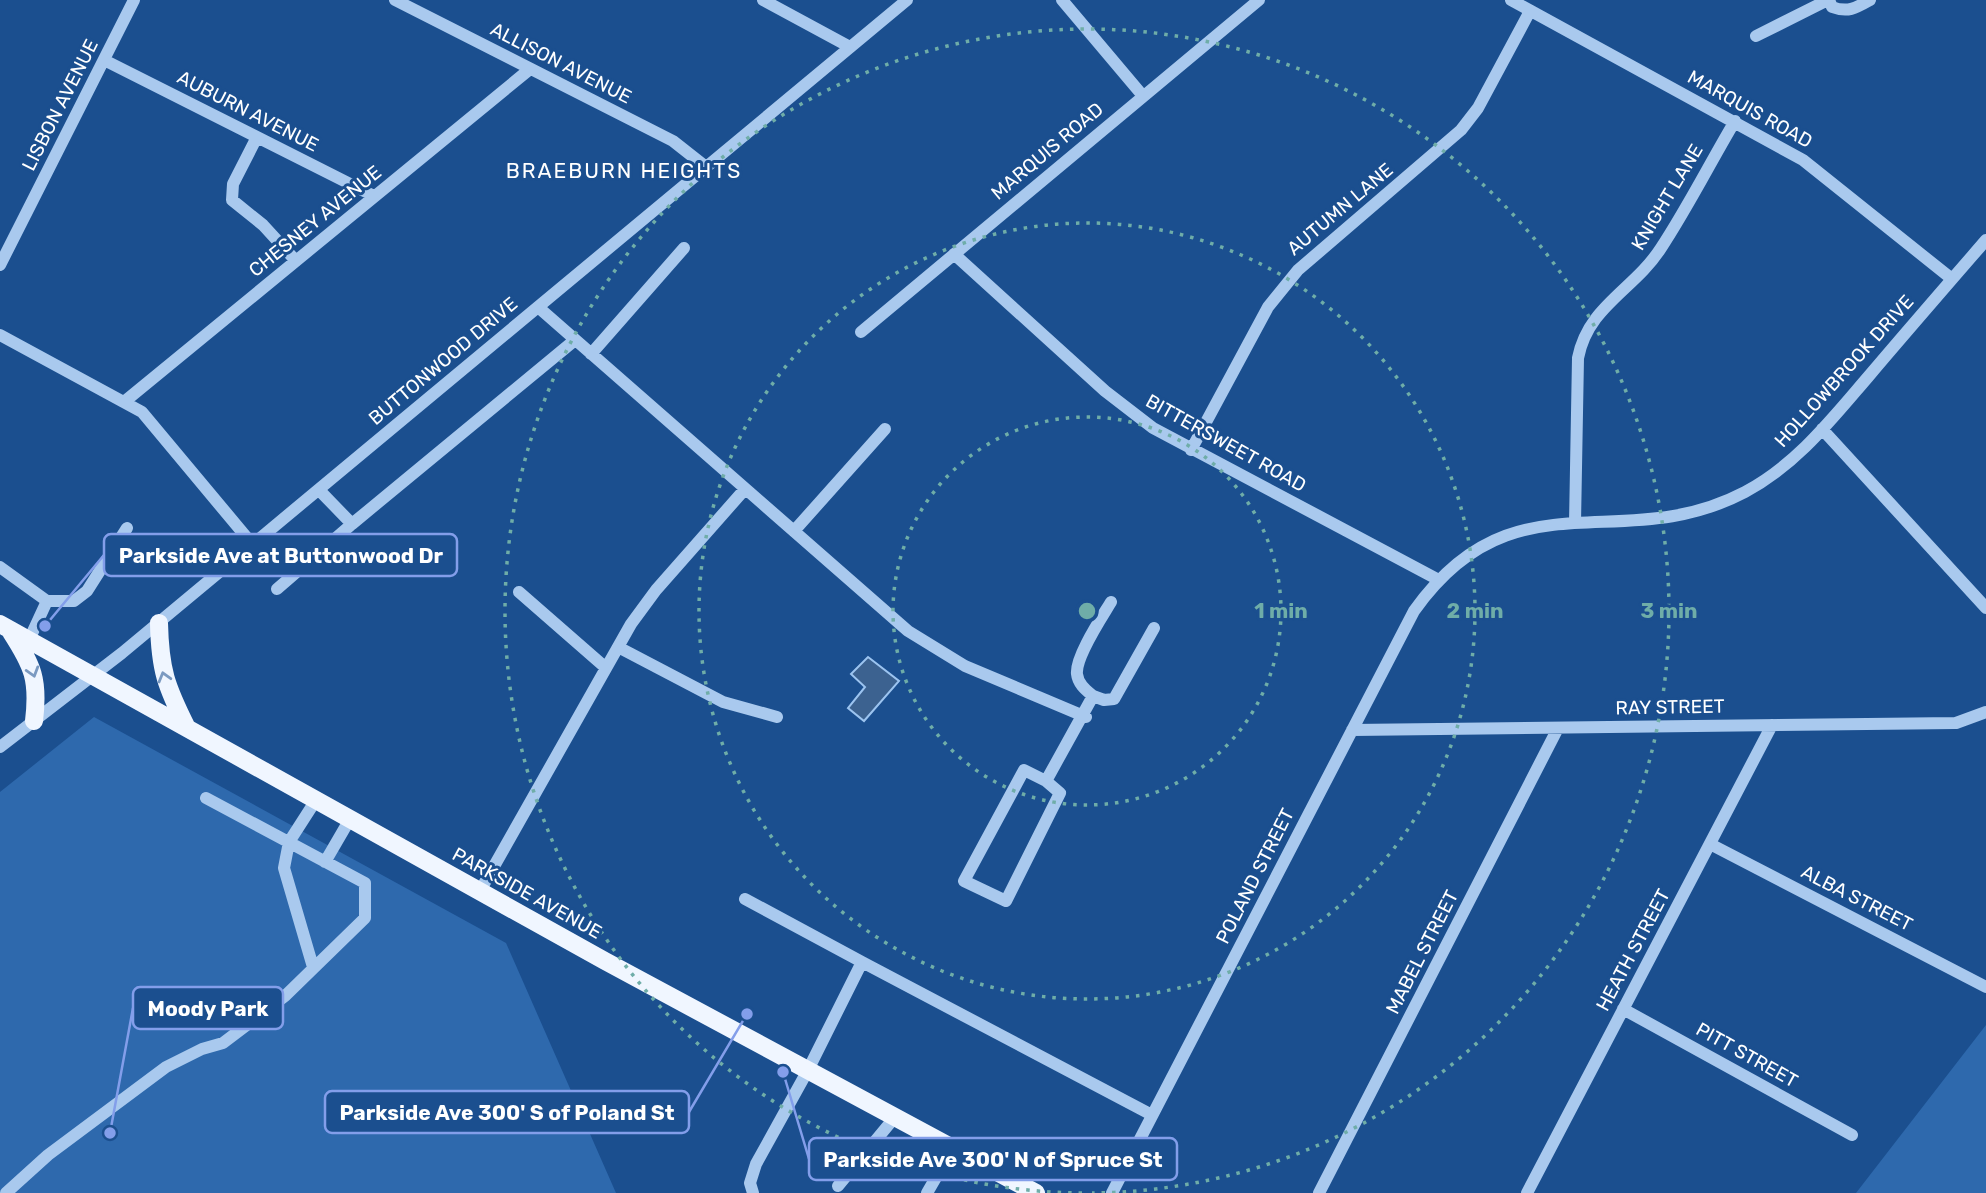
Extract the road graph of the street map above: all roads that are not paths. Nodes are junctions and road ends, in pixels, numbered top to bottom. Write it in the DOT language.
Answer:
graph roads {
  1 [pos="134,0"];
  2 [pos="395,0"];
  3 [pos="763,0"];
  4 [pos="907,0"];
  5 [pos="1062,0"];
  6 [pos="1259,0"];
  7 [pos="1511,0"];
  8 [pos="1829,0"];
  9 [pos="1870,0"];
  10 [pos="1530,11"];
  11 [pos="1756,36"];
  12 [pos="850,47"];
  13 [pos="104,60"];
  14 [pos="530,69"];
  15 [pos="1143,96"];
  16 [pos="1735,121"];
  17 [pos="257,137"];
  18 [pos="706,167"];
  19 [pos="374,196"];
  20 [pos="1986,240"];
  21 [pos="684,248"];
  22 [pos="954,254"];
  23 [pos="296,261"];
  24 [pos="0,265"];
  25 [pos="1952,279"];
  26 [pos="538,307"];
  27 [pos="860,332"];
  28 [pos="0,335"];
  29 [pos="575,340"];
  30 [pos="591,354"];
  31 [pos="124,402"];
  32 [pos="885,429"];
  33 [pos="1822,429"];
  34 [pos="1191,450"];
  35 [pos="745,489"];
  36 [pos="318,490"];
  37 [pos="1575,523"];
  38 [pos="352,524"];
  39 [pos="127,528"];
  40 [pos="794,531"];
  41 [pos="253,545"];
  42 [pos="0,567"];
  43 [pos="1437,579"];
  44 [pos="277,589"];
  45 [pos="519,592"];
  46 [pos="47,601"];
  47 [pos="1111,602"];
  48 [pos="1986,608"];
  49 [pos="159,623"];
  50 [pos="4,627"];
  51 [pos="1154,628"];
  52 [pos="29,640"];
  53 [pos="618,647"];
  54 [pos="606,668"];
  55 [pos="94,676"];
  56 [pos="1093,696"];
  57 [pos="1986,712"];
  58 [pos="1084,716"];
  59 [pos="777,717"];
  60 [pos="34,722"];
  61 [pos="1772,725"];
  62 [pos="187,728"];
  63 [pos="1558,728"];
  64 [pos="1352,730"];
  65 [pos="0,747"];
  66 [pos="1046,781"];
  67 [pos="206,798"];
  68 [pos="316,800"];
  69 [pos="350,819"];
  70 [pos="289,842"];
  71 [pos="1710,845"];
  72 [pos="325,862"];
  73 [pos="480,891"];
  74 [pos="746,899"];
  75 [pos="862,962"];
  76 [pos="313,967"];
  77 [pos="1986,987"];
  78 [pos="1623,1009"];
  79 [pos="808,1070"];
  80 [pos="1153,1115"];
  81 [pos="895,1117"];
  82 [pos="1852,1135"];
  83 [pos="953,1148"];
  84 [pos="838,1186"];
  85 [pos="6,1193"];
  86 [pos="753,1193"];
  87 [pos="927,1193"];
  88 [pos="1035,1193"];
  89 [pos="1112,1193"];
  90 [pos="1319,1193"];
  91 [pos="1527,1193"];
  1 -- 13 [label="street, LISBON AVENUE"];
  2 -- 14 [label="street, ALLISON AVENUE"];
  3 -- 12 [label="street"];
  4 -- 12 [label="street, BUTTONWOOD DRIVE"];
  5 -- 15 [label="street"];
  6 -- 15 [label="street, MARQUIS ROAD"];
  7 -- 10 [label="street, MARQUIS ROAD"];
  8 -- 9 [label="street"];
  8 -- 11 [label="street"];
  10 -- 16 [label="street, MARQUIS ROAD"];
  10 -- 34 [label="street, AUTUMN LANE"];
  12 -- 18 [label="street, BUTTONWOOD DRIVE"];
  13 -- 17 [label="street, AUBURN AVENUE"];
  13 -- 24 [label="street, LISBON AVENUE"];
  14 -- 18 [label="street, ALLISON AVENUE"];
  14 -- 19 [label="street, CHESNEY AVENUE"];
  15 -- 22 [label="street, MARQUIS ROAD"];
  16 -- 25 [label="street, MARQUIS ROAD"];
  16 -- 37 [label="street, KNIGHT LANE"];
  17 -- 19 [label="street, AUBURN AVENUE"];
  17 -- 23 [label="street"];
  18 -- 26 [label="street, BUTTONWOOD DRIVE"];
  19 -- 23 [label="street, CHESNEY AVENUE"];
  20 -- 25 [label="street, HOLLOWBROOK DRIVE"];
  21 -- 30 [label="street"];
  22 -- 27 [label="street, MARQUIS ROAD"];
  22 -- 34 [label="street, BITTERSWEET ROAD"];
  23 -- 31 [label="street, CHESNEY AVENUE"];
  25 -- 33 [label="street, HOLLOWBROOK DRIVE"];
  26 -- 29 [label="street"];
  26 -- 36 [label="street, BUTTONWOOD DRIVE"];
  28 -- 31 [label="street"];
  29 -- 30 [label="street"];
  29 -- 38 [label="street"];
  30 -- 35 [label="street"];
  31 -- 41 [label="street"];
  32 -- 40 [label="street"];
  33 -- 37 [label="street, HOLLOWBROOK DRIVE"];
  33 -- 48 [label="street"];
  34 -- 43 [label="street, BITTERSWEET ROAD"];
  35 -- 40 [label="street"];
  35 -- 53 [label="street"];
  36 -- 38 [label="street"];
  36 -- 41 [label="street, BUTTONWOOD DRIVE"];
  37 -- 43 [label="street, HOLLOWBROOK DRIVE"];
  38 -- 44 [label="street"];
  39 -- 46 [label="street"];
  40 -- 58 [label="street"];
  41 -- 49 [label="street, BUTTONWOOD DRIVE"];
  42 -- 46 [label="street"];
  43 -- 64 [label="street, POLAND STREET"];
  45 -- 54 [label="street"];
  46 -- 52 [label="street"];
  47 -- 56 [label="street"];
  49 -- 55 [label="street, BUTTONWOOD DRIVE"];
  62 -- 49 [label="main road, one-way"];
  50 -- 52 [label="main road, PARKSIDE AVENUE"];
  50 -- 60 [label="main road, one-way"];
  51 -- 56 [label="street"];
  52 -- 55 [label="main road, PARKSIDE AVENUE"];
  53 -- 54 [label="street"];
  53 -- 59 [label="street"];
  54 -- 73 [label="street"];
  55 -- 60 [label="street, BUTTONWOOD DRIVE"];
  55 -- 62 [label="main road, PARKSIDE AVENUE"];
  56 -- 58 [label="street"];
  57 -- 61 [label="street, RAY STREET"];
  58 -- 66 [label="street"];
  60 -- 65 [label="street, BUTTONWOOD DRIVE"];
  61 -- 63 [label="street, RAY STREET"];
  61 -- 71 [label="street, HEATH STREET"];
  62 -- 68 [label="main road, PARKSIDE AVENUE"];
  63 -- 64 [label="street, RAY STREET"];
  63 -- 90 [label="street, MABEL STREET"];
  64 -- 80 [label="street, POLAND STREET"];
  66 -- 66 [label="street"];
  67 -- 70 [label="street"];
  68 -- 69 [label="main road, PARKSIDE AVENUE"];
  68 -- 70 [label="street"];
  69 -- 72 [label="street"];
  69 -- 73 [label="main road, PARKSIDE AVENUE"];
  70 -- 72 [label="street"];
  70 -- 76 [label="street"];
  71 -- 77 [label="street, ALBA STREET"];
  71 -- 78 [label="street, HEATH STREET"];
  72 -- 76 [label="street"];
  73 -- 79 [label="main road, PARKSIDE AVENUE"];
  74 -- 75 [label="street"];
  75 -- 79 [label="street"];
  75 -- 80 [label="street"];
  76 -- 85 [label="street"];
  78 -- 82 [label="street, PITT STREET"];
  78 -- 91 [label="street, HEATH STREET"];
  79 -- 81 [label="main road, PARKSIDE AVENUE"];
  79 -- 86 [label="street"];
  80 -- 89 [label="street, POLAND STREET"];
  81 -- 83 [label="main road, PARKSIDE AVENUE"];
  81 -- 84 [label="street"];
  83 -- 87 [label="street"];
  83 -- 88 [label="main road, PARKSIDE AVENUE"];
}
